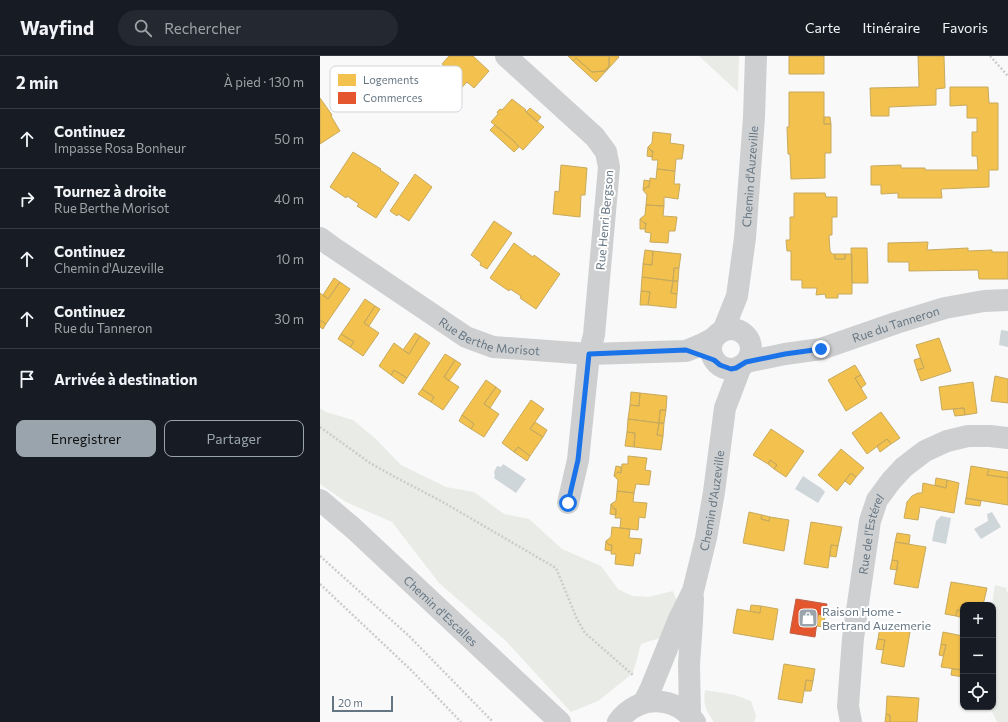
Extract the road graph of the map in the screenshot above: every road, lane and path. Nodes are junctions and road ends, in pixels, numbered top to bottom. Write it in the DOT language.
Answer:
graph roads {
  1 [pos="506,56"];
  2 [pos="756,56"];
  3 [pos="990,56"];
  4 [pos="1008,76"];
  5 [pos="320,238"];
  6 [pos="1008,300"];
  7 [pos="732,335"];
  8 [pos="686,350"];
  9 [pos="589,354"];
  10 [pos="785,354"];
  11 [pos="717,362"];
  12 [pos="744,364"];
  13 [pos="725,408"];
  14 [pos="320,427"];
  15 [pos="1008,438"];
  16 [pos="320,500"];
  17 [pos="568,503"];
  18 [pos="320,556"];
  19 [pos="320,584"];
  20 [pos="693,591"];
  21 [pos="634,675"];
  22 [pos="644,702"];
  23 [pos="692,718"];
  24 [pos="461,722"];
  25 [pos="493,722"];
  26 [pos="560,722"];
  27 [pos="616,722"];
  28 [pos="851,722"];
  1 -- 9 [label="street, Rue Henri Bergson"];
  2 -- 7 [label="street, Chemin d'Auzeville"];
  3 -- 4 [label="path"];
  5 -- 9 [label="street, Rue Berthe Morisot"];
  6 -- 10 [label="street, Rue du Tanneron"];
  7 -- 8 [label="street, Rue Berthe Morisot"];
  7 -- 10 [label="street, Rue du Tanneron"];
  7 -- 11 [label="street, Chemin d'Auzeville"];
  7 -- 12 [label="street, Chemin d'Auzeville"];
  8 -- 9 [label="street, Rue Berthe Morisot"];
  8 -- 11 [label="street, Rue Berthe Morisot"];
  9 -- 17 [label="street, Rue Henri Bergson"];
  10 -- 12 [label="street, Rue du Tanneron"];
  11 -- 12 [label="street"];
  11 -- 13 [label="street, Chemin d'Auzeville"];
  12 -- 13 [label="street, Chemin d'Auzeville"];
  13 -- 20 [label="street, Chemin d'Auzeville"];
  14 -- 21 [label="path"];
  15 -- 28 [label="street, Rue de l'Estérel"];
  16 -- 26 [label="street, Chemin d'Escalles"];
  18 -- 25 [label="path"];
  19 -- 24 [label="path"];
  20 -- 22 [label="street, Chemin d'Auzeville"];
  20 -- 23 [label="street, Chemin d'Auzeville"];
  22 -- 23 [label="street"];
  22 -- 27 [label="street"];
}
